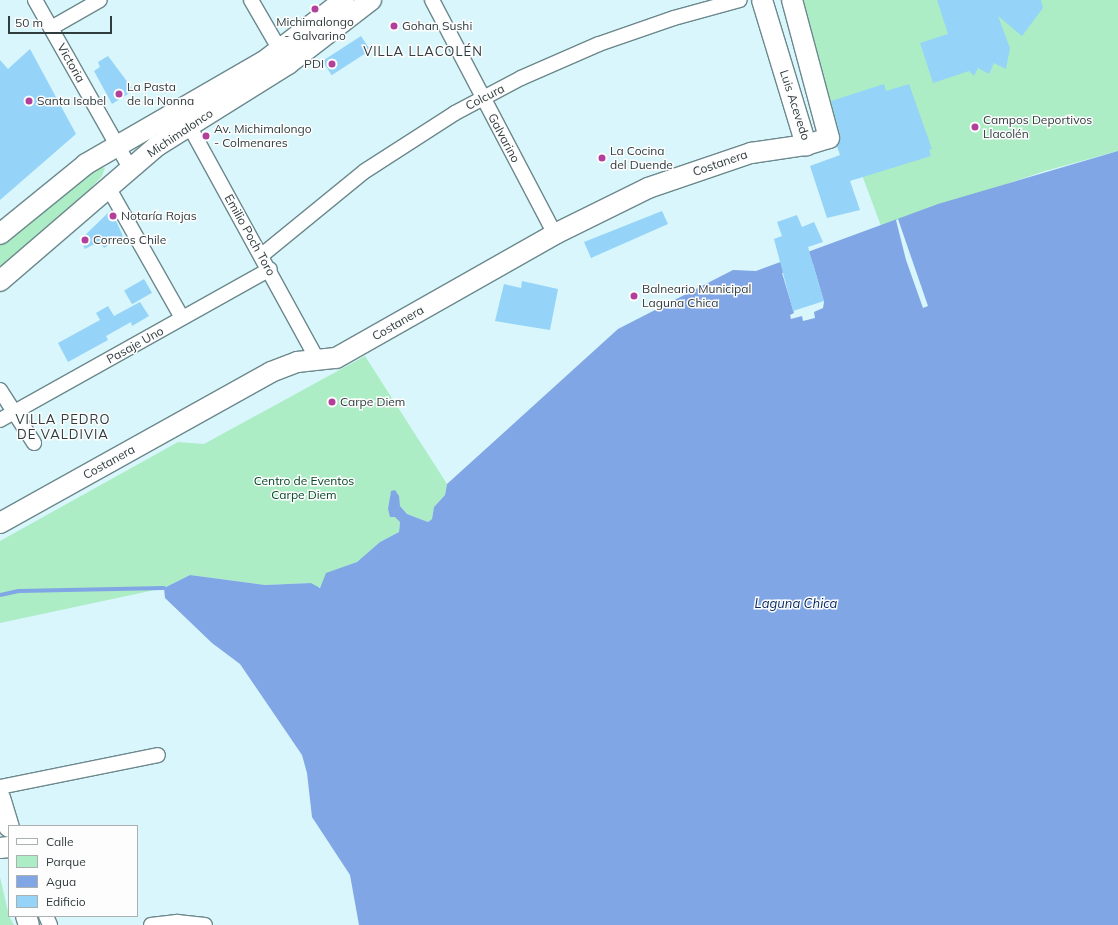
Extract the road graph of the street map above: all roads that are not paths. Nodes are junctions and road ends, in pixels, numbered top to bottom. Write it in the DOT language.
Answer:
graph roads {
  1 [pos="35,0"];
  2 [pos="100,0"];
  3 [pos="251,0"];
  4 [pos="344,0"];
  5 [pos="371,0"];
  6 [pos="432,0"];
  7 [pos="740,0"];
  8 [pos="762,0"];
  9 [pos="792,0"];
  10 [pos="51,28"];
  11 [pos="284,57"];
  12 [pos="483,98"];
  13 [pos="184,117"];
  14 [pos="117,145"];
  15 [pos="806,145"];
  16 [pos="130,168"];
  17 [pos="108,187"];
  18 [pos="0,234"];
  19 [pos="555,234"];
  20 [pos="262,255"];
  21 [pos="270,269"];
  22 [pos="0,281"];
  23 [pos="182,318"];
  24 [pos="318,361"];
  25 [pos="0,390"];
  26 [pos="14,412"];
  27 [pos="0,420"];
  28 [pos="34,443"];
  29 [pos="0,523"];
  30 [pos="158,756"];
  31 [pos="0,788"];
  32 [pos="0,798"];
  33 [pos="8,825"];
  34 [pos="151,925"];
  35 [pos="205,925"];
  1 -- 10 [label="street, Victoria"];
  2 -- 10 [label="street"];
  3 -- 11 [label="street"];
  4 -- 11 [label="street, Michimalonco"];
  5 -- 11 [label="street, Michimalonco"];
  6 -- 12 [label="street, Galvarino"];
  7 -- 12 [label="street, Colcura"];
  8 -- 15 [label="street, Luis Acevedo"];
  9 -- 15 [label="street, Luis Acevedo"];
  10 -- 14 [label="street, Victoria"];
  11 -- 13 [label="street, Michimalonco"];
  12 -- 19 [label="street, Galvarino"];
  12 -- 20 [label="street, Colcura"];
  13 -- 14 [label="street, Michimalonco"];
  13 -- 16 [label="street, Michimalonco"];
  13 -- 20 [label="street, Emilio Poch Toro"];
  14 -- 16 [label="street, Victoria"];
  14 -- 18 [label="street, Michimalonco"];
  15 -- 19 [label="street, Costanera"];
  16 -- 17 [label="street, Michimalonco"];
  17 -- 22 [label="street, Michimalonco"];
  17 -- 23 [label="street"];
  19 -- 24 [label="street, Costanera"];
  20 -- 21 [label="street, Emilio Poch Toro"];
  21 -- 23 [label="street, Pasaje Uno"];
  21 -- 24 [label="street, Emilio Poch Toro"];
  23 -- 26 [label="street, Pasaje Uno"];
  24 -- 29 [label="street, Costanera"];
  25 -- 26 [label="street"];
  26 -- 27 [label="street, Pasaje Uno"];
  26 -- 28 [label="street"];
  30 -- 31 [label="street"];
  32 -- 33 [label="street"];
  34 -- 35 [label="street"];
}
